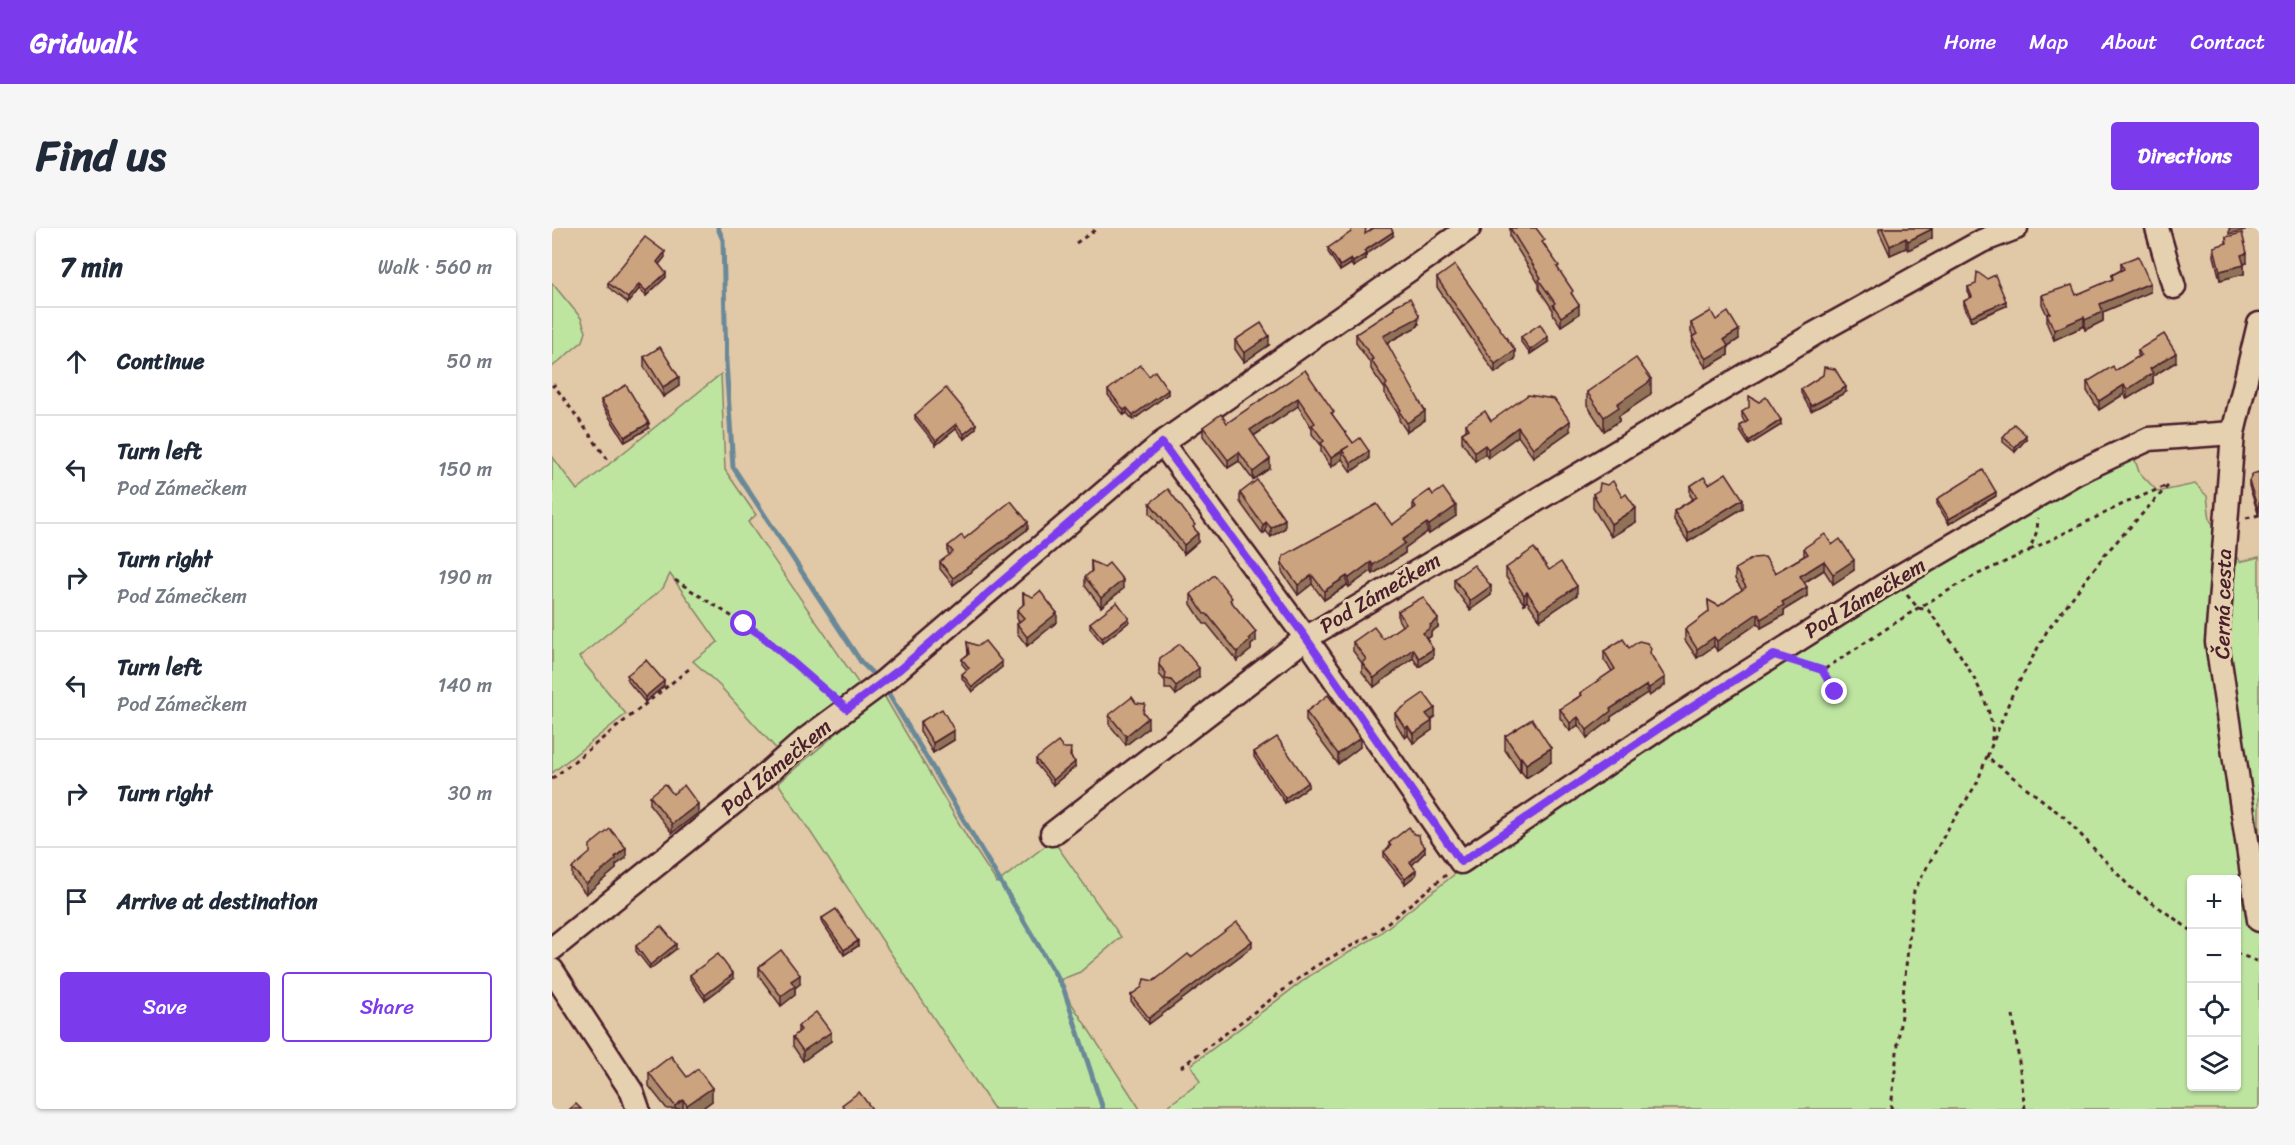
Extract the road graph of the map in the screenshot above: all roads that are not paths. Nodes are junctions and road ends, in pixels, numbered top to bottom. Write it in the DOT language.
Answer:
graph roads {
  1 [pos="1469,228"];
  2 [pos="2016,228"];
  3 [pos="2157,228"];
  4 [pos="2174,286"];
  5 [pos="2259,324"];
  6 [pos="2233,433"];
  7 [pos="1162,443"];
  8 [pos="1306,638"];
  9 [pos="1052,834"];
  10 [pos="2259,920"];
  11 [pos="552,949"];
  12 [pos="552,970"];
  13 [pos="638,1109"];
  1 -- 7 [label="street, Pod Zámečkem"];
  2 -- 8 [label="street, Pod Zámečkem"];
  3 -- 4 [label="street"];
  5 -- 6 [label="street, Černá cesta"];
  6 -- 8 [label="street, Pod Zámečkem"];
  6 -- 10 [label="street, Černá cesta"];
  7 -- 8 [label="street, Pod Zámečkem"];
  7 -- 11 [label="street, Pod Zámečkem"];
  8 -- 9 [label="street, Pod Zámečkem"];
  12 -- 13 [label="street"];
}
